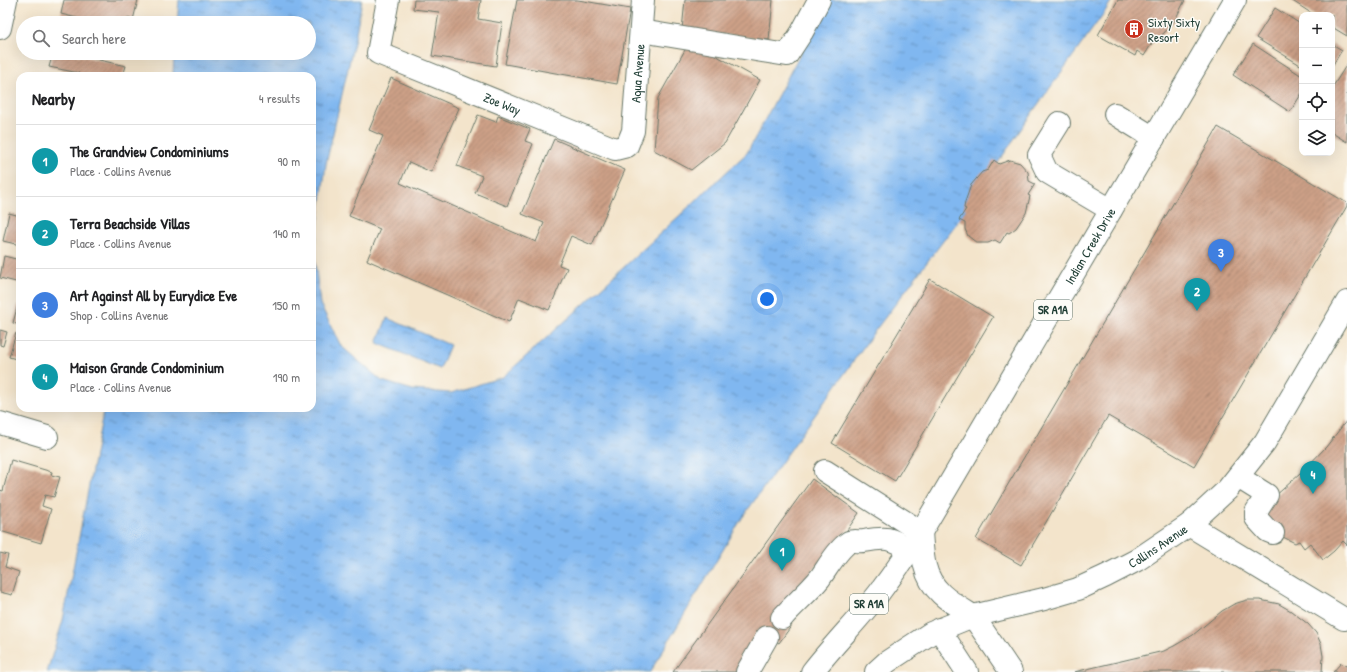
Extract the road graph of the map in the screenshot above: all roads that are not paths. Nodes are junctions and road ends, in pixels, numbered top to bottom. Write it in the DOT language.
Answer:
graph roads {
  1 [pos="6,0"];
  2 [pos="388,0"];
  3 [pos="643,0"];
  4 [pos="819,0"];
  5 [pos="1235,0"];
  6 [pos="0,28"];
  7 [pos="641,31"];
  8 [pos="1115,114"];
  9 [pos="1059,123"];
  10 [pos="1154,138"];
  11 [pos="627,146"];
  12 [pos="1111,210"];
  13 [pos="1347,302"];
  14 [pos="0,423"];
  15 [pos="47,437"];
  16 [pos="825,471"];
  17 [pos="1238,477"];
  18 [pos="1189,525"];
  19 [pos="1273,533"];
  20 [pos="915,541"];
  21 [pos="973,616"];
  22 [pos="782,618"];
  23 [pos="1344,620"];
  24 [pos="939,629"];
  25 [pos="767,637"];
  26 [pos="748,672"];
  27 [pos="812,672"];
  28 [pos="876,672"];
  29 [pos="967,672"];
  30 [pos="1011,672"];
  1 -- 6 [label="main road"];
  2 -- 11 [label="main road, Zoe Way"];
  3 -- 7 [label="main road, Aqua Avenue"];
  4 -- 7 [label="main road"];
  5 -- 10 [label="main road, Indian Creek Drive / SR A1A"];
  7 -- 11 [label="main road, Aqua Avenue"];
  8 -- 10 [label="main road"];
  9 -- 12 [label="main road"];
  10 -- 12 [label="main road, Indian Creek Drive / SR A1A"];
  12 -- 20 [label="main road, Indian Creek Drive / SR A1A"];
  13 -- 17 [label="main road, Collins Avenue"];
  14 -- 15 [label="main road"];
  16 -- 20 [label="main road"];
  17 -- 18 [label="main road, Collins Avenue"];
  17 -- 19 [label="main road"];
  18 -- 21 [label="main road, Collins Avenue"];
  18 -- 23 [label="main road"];
  20 -- 21 [label="main road"];
  20 -- 22 [label="main road"];
  20 -- 27 [label="main road, SR A1A"];
  21 -- 24 [label="main road, Collins Avenue"];
  21 -- 30 [label="main road"];
  24 -- 28 [label="main road, Collins Avenue"];
  24 -- 29 [label="main road"];
  25 -- 26 [label="main road"];
}
